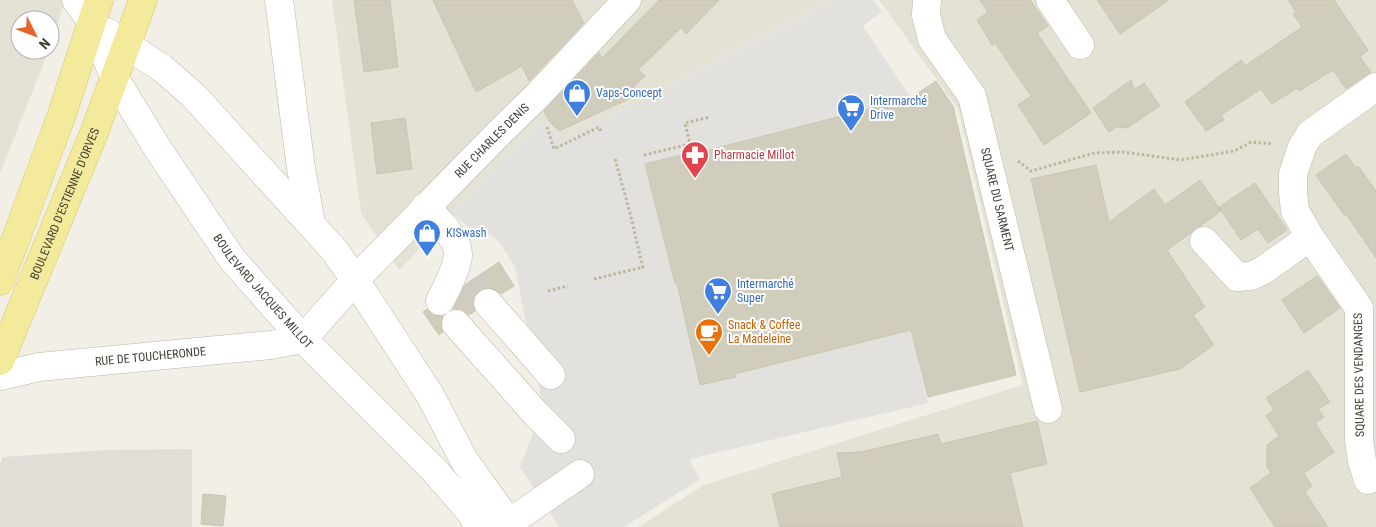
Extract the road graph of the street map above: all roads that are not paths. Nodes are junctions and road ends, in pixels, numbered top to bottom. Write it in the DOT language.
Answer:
graph roads {
  1 [pos="76,0"];
  2 [pos="144,0"];
  3 [pos="279,0"];
  4 [pos="627,0"];
  5 [pos="927,0"];
  6 [pos="1050,0"];
  7 [pos="96,11"];
  8 [pos="1080,45"];
  9 [pos="127,46"];
  10 [pos="115,79"];
  11 [pos="1376,87"];
  12 [pos="425,207"];
  13 [pos="310,223"];
  14 [pos="1310,237"];
  15 [pos="1204,241"];
  16 [pos="458,254"];
  17 [pos="356,280"];
  18 [pos="472,280"];
  19 [pos="0,281"];
  20 [pos="440,300"];
  21 [pos="488,303"];
  22 [pos="456,324"];
  23 [pos="303,339"];
  24 [pos="0,361"];
  25 [pos="551,375"];
  26 [pos="0,376"];
  27 [pos="1048,410"];
  28 [pos="561,439"];
  29 [pos="580,474"];
  30 [pos="1368,480"];
  31 [pos="508,526"];
  32 [pos="480,527"];
  1 -- 7 [label="street"];
  2 -- 9 [label="main road"];
  3 -- 13 [label="street"];
  4 -- 12 [label="street, RUE CHARLES DENIS"];
  5 -- 27 [label="street, SQUARE DU SARMENT"];
  6 -- 8 [label="street"];
  7 -- 9 [label="street"];
  7 -- 10 [label="street, BOULEVARD JACQUES MILLOT"];
  7 -- 19 [label="main road"];
  9 -- 10 [label="main road, BOULEVARD D'ESTIENNE D'ORVES"];
  9 -- 13 [label="street"];
  10 -- 23 [label="street, BOULEVARD JACQUES MILLOT"];
  10 -- 24 [label="main road, BOULEVARD D'ESTIENNE D'ORVES"];
  11 -- 14 [label="street, SQUARE DES VENDANGES"];
  12 -- 16 [label="street"];
  12 -- 17 [label="street, RUE CHARLES DENIS"];
  13 -- 17 [label="street"];
  14 -- 15 [label="street"];
  14 -- 30 [label="street, SQUARE DES VENDANGES"];
  16 -- 18 [label="street"];
  16 -- 20 [label="street"];
  17 -- 23 [label="street, RUE CHARLES DENIS"];
  17 -- 31 [label="street"];
  21 -- 25 [label="street"];
  22 -- 28 [label="street"];
  23 -- 26 [label="street, RUE DE TOUCHERONDE"];
  23 -- 32 [label="street, BOULEVARD JACQUES MILLOT"];
  29 -- 31 [label="street"];
}
